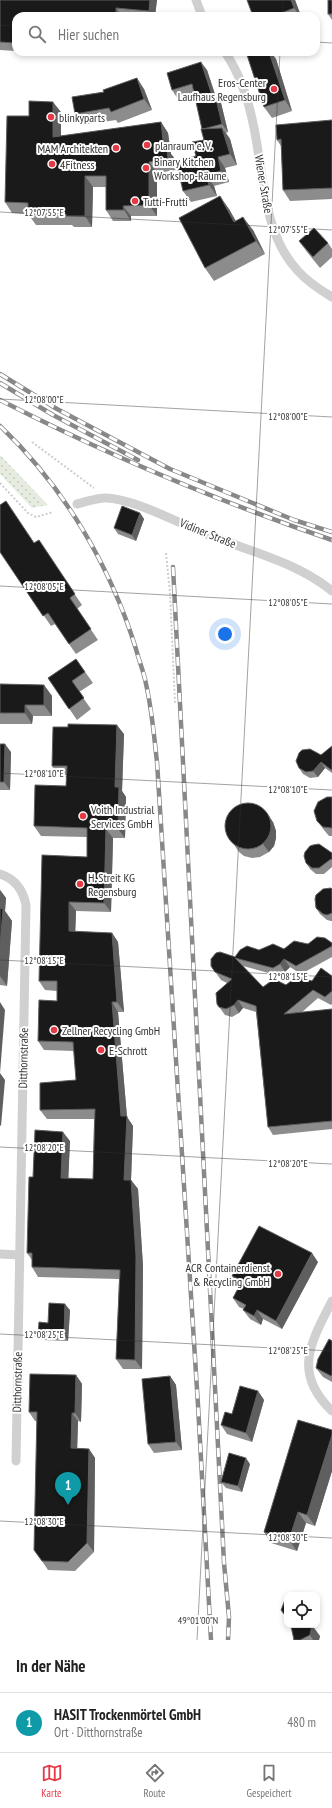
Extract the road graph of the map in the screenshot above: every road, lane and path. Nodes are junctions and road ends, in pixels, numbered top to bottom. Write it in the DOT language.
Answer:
graph roads {
  1 [pos="196,0"];
  2 [pos="200,12"];
  3 [pos="227,56"];
  4 [pos="332,297"];
  5 [pos="32,442"];
  6 [pos="0,482"];
  7 [pos="105,498"];
  8 [pos="77,504"];
  9 [pos="53,512"];
  10 [pos="166,553"];
  11 [pos="332,591"];
  12 [pos="175,703"];
  13 [pos="0,874"];
  14 [pos="0,1254"];
  15 [pos="19,1255"];
  16 [pos="332,1301"];
  17 [pos="332,1410"];
  18 [pos="16,1461"];
  1 -- 2 [label="street"];
  3 -- 4 [label="street, Wiener Straße"];
  5 -- 7 [label="path"];
  6 -- 9 [label="path"];
  7 -- 8 [label="street, Vidiner Straße"];
  7 -- 11 [label="street, Vidiner Straße"];
  10 -- 12 [label="path"];
  13 -- 15 [label="street, Ditthornstraße"];
  14 -- 15 [label="street"];
  15 -- 18 [label="street, Ditthornstraße"];
  16 -- 17 [label="street"];
}
